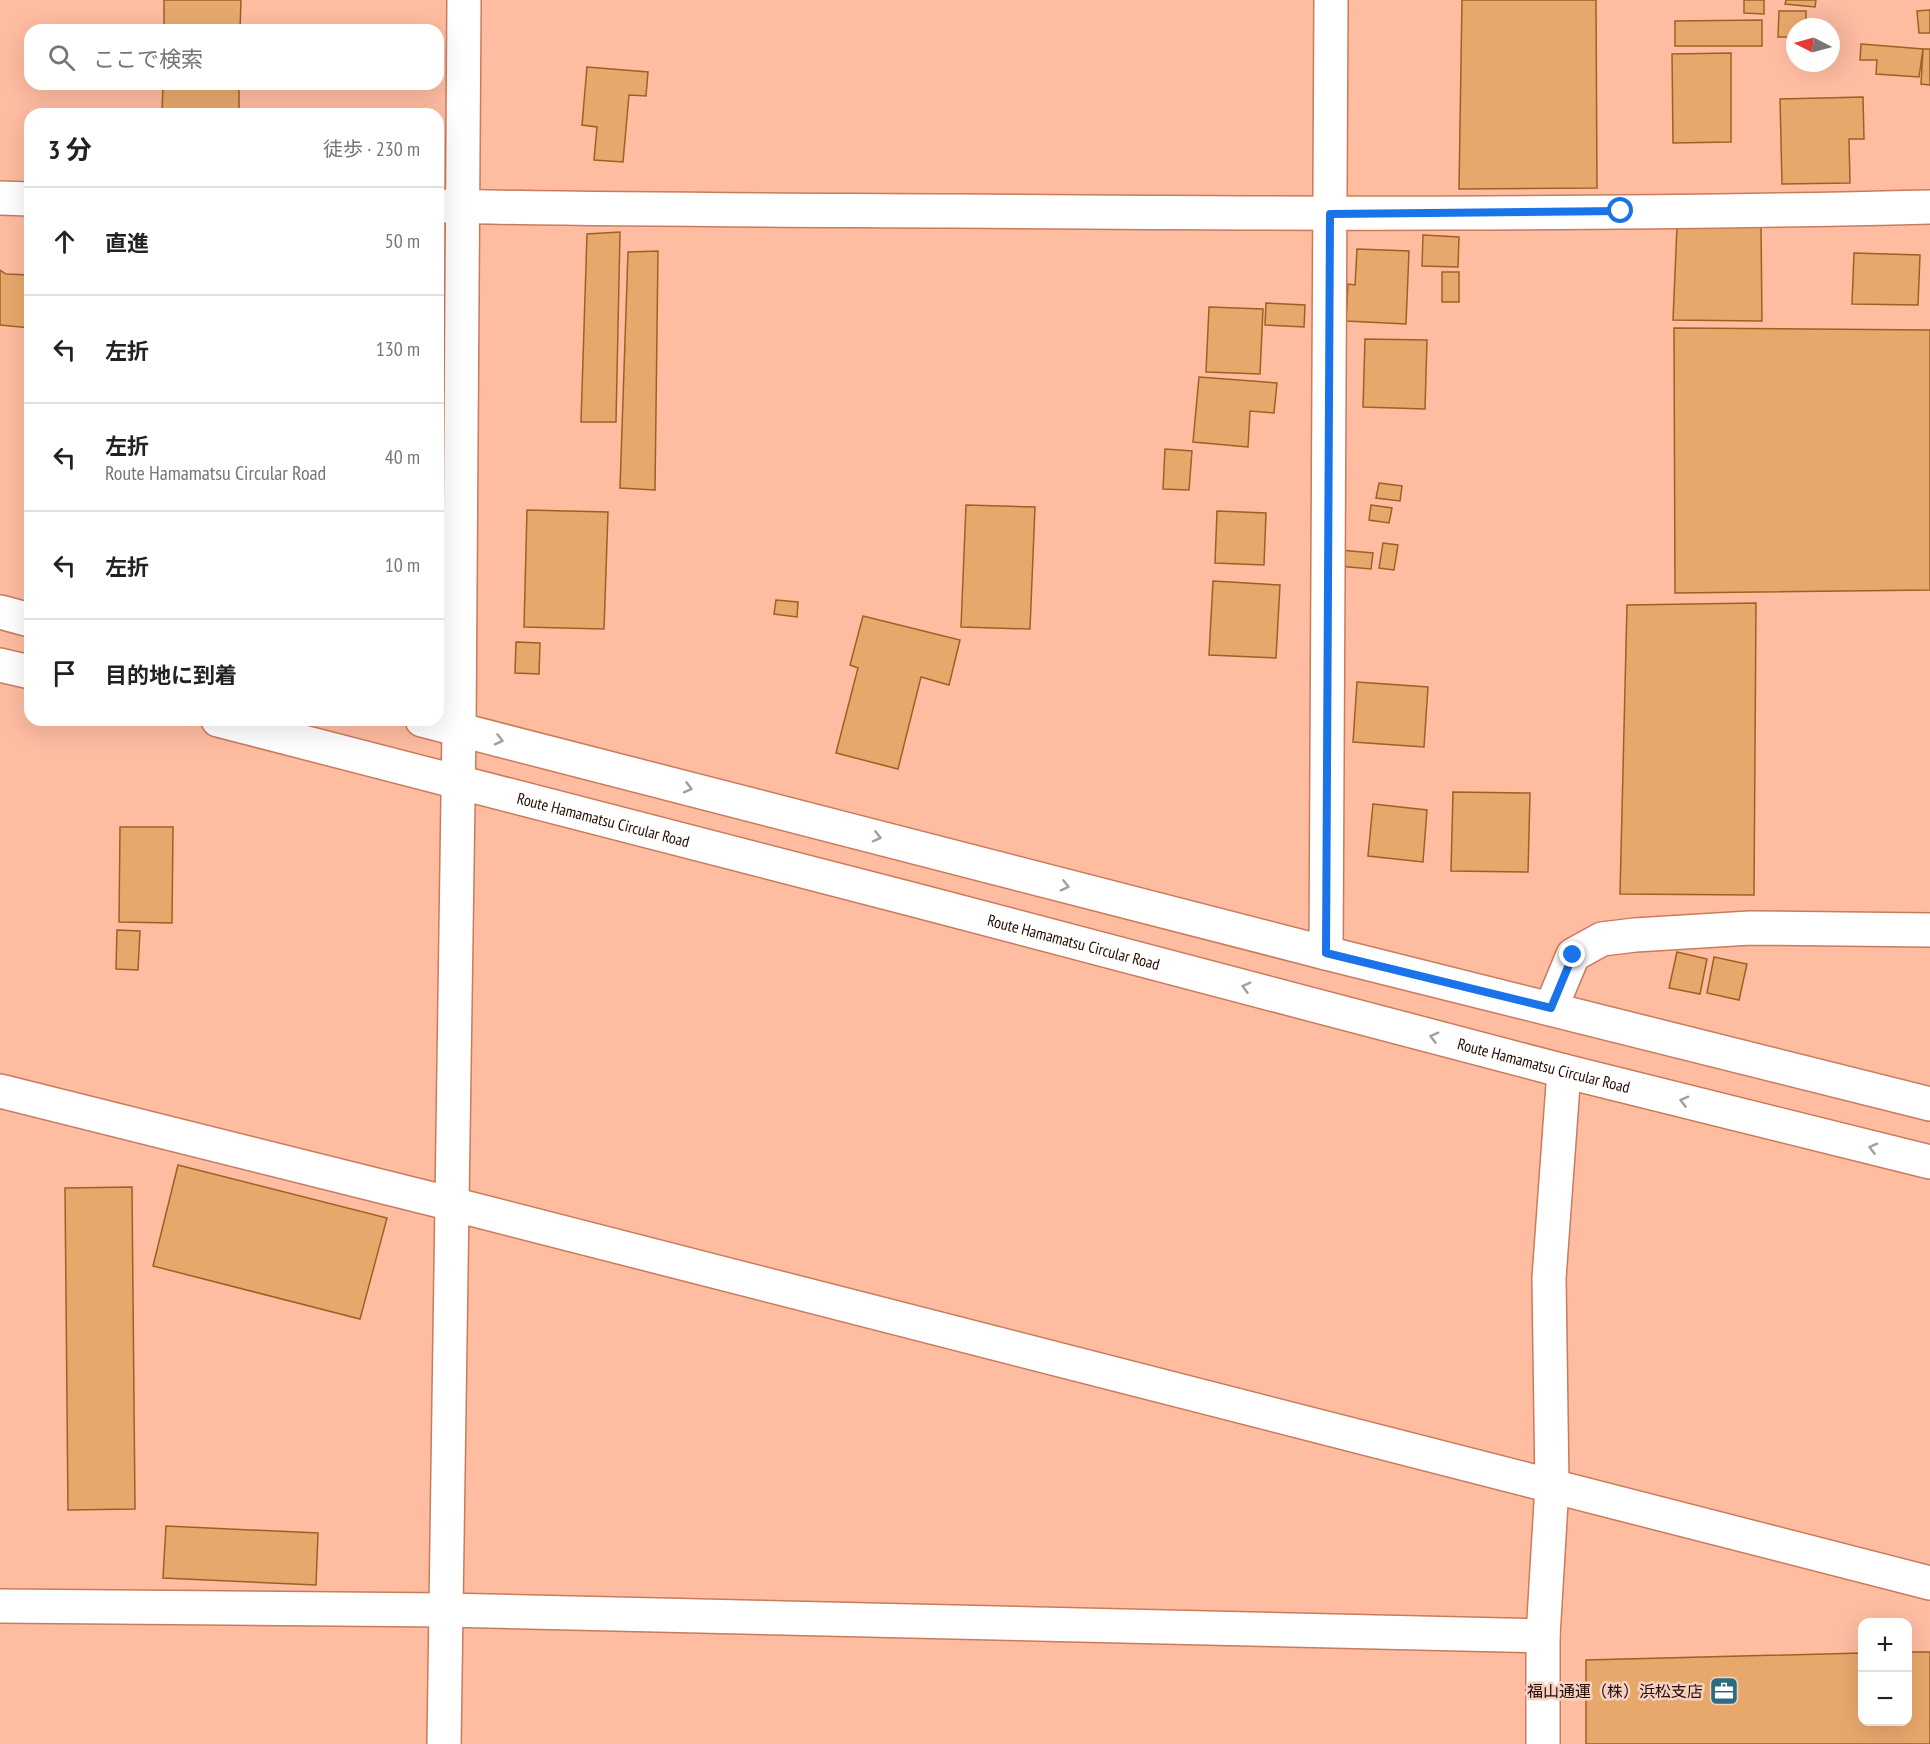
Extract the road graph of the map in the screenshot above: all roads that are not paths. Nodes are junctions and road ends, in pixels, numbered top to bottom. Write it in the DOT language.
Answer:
graph roads {
  1 [pos="464,0"];
  2 [pos="1331,0"];
  3 [pos="0,198"];
  4 [pos="24,199"];
  5 [pos="451,207"];
  6 [pos="1930,207"];
  7 [pos="1330,214"];
  8 [pos="0,612"];
  9 [pos="24,618"];
  10 [pos="0,665"];
  11 [pos="24,671"];
  12 [pos="242,726"];
  13 [pos="444,726"];
  14 [pos="459,730"];
  15 [pos="459,781"];
  16 [pos="1930,930"];
  17 [pos="1326,953"];
  18 [pos="1551,1008"];
  19 [pos="1564,1071"];
  20 [pos="0,1091"];
  21 [pos="1930,1104"];
  22 [pos="1930,1162"];
  23 [pos="452,1204"];
  24 [pos="1551,1486"];
  25 [pos="1930,1583"];
  26 [pos="0,1606"];
  27 [pos="445,1610"];
  28 [pos="1543,1636"];
  29 [pos="444,1744"];
  30 [pos="1543,1744"];
  1 -- 5 [label="street"];
  2 -- 7 [label="street"];
  3 -- 4 [label="street"];
  5 -- 7 [label="street"];
  5 -- 14 [label="street"];
  6 -- 7 [label="street"];
  7 -- 17 [label="street"];
  8 -- 9 [label="street"];
  10 -- 11 [label="street"];
  12 -- 15 [label="street, Route Hamamatsu Circular Road"];
  13 -- 14 [label="street"];
  14 -- 15 [label="street"];
  14 -- 17 [label="street, one-way"];
  19 -- 15 [label="street, Route Hamamatsu Circular Road, one-way"];
  15 -- 23 [label="street"];
  16 -- 18 [label="street"];
  17 -- 18 [label="street"];
  18 -- 21 [label="street"];
  22 -- 19 [label="street, Route Hamamatsu Circular Road, one-way"];
  19 -- 24 [label="street"];
  20 -- 23 [label="street"];
  23 -- 24 [label="street"];
  23 -- 27 [label="street"];
  24 -- 25 [label="street"];
  24 -- 28 [label="street"];
  26 -- 27 [label="street"];
  27 -- 28 [label="street"];
  27 -- 29 [label="street"];
  28 -- 30 [label="street"];
}
